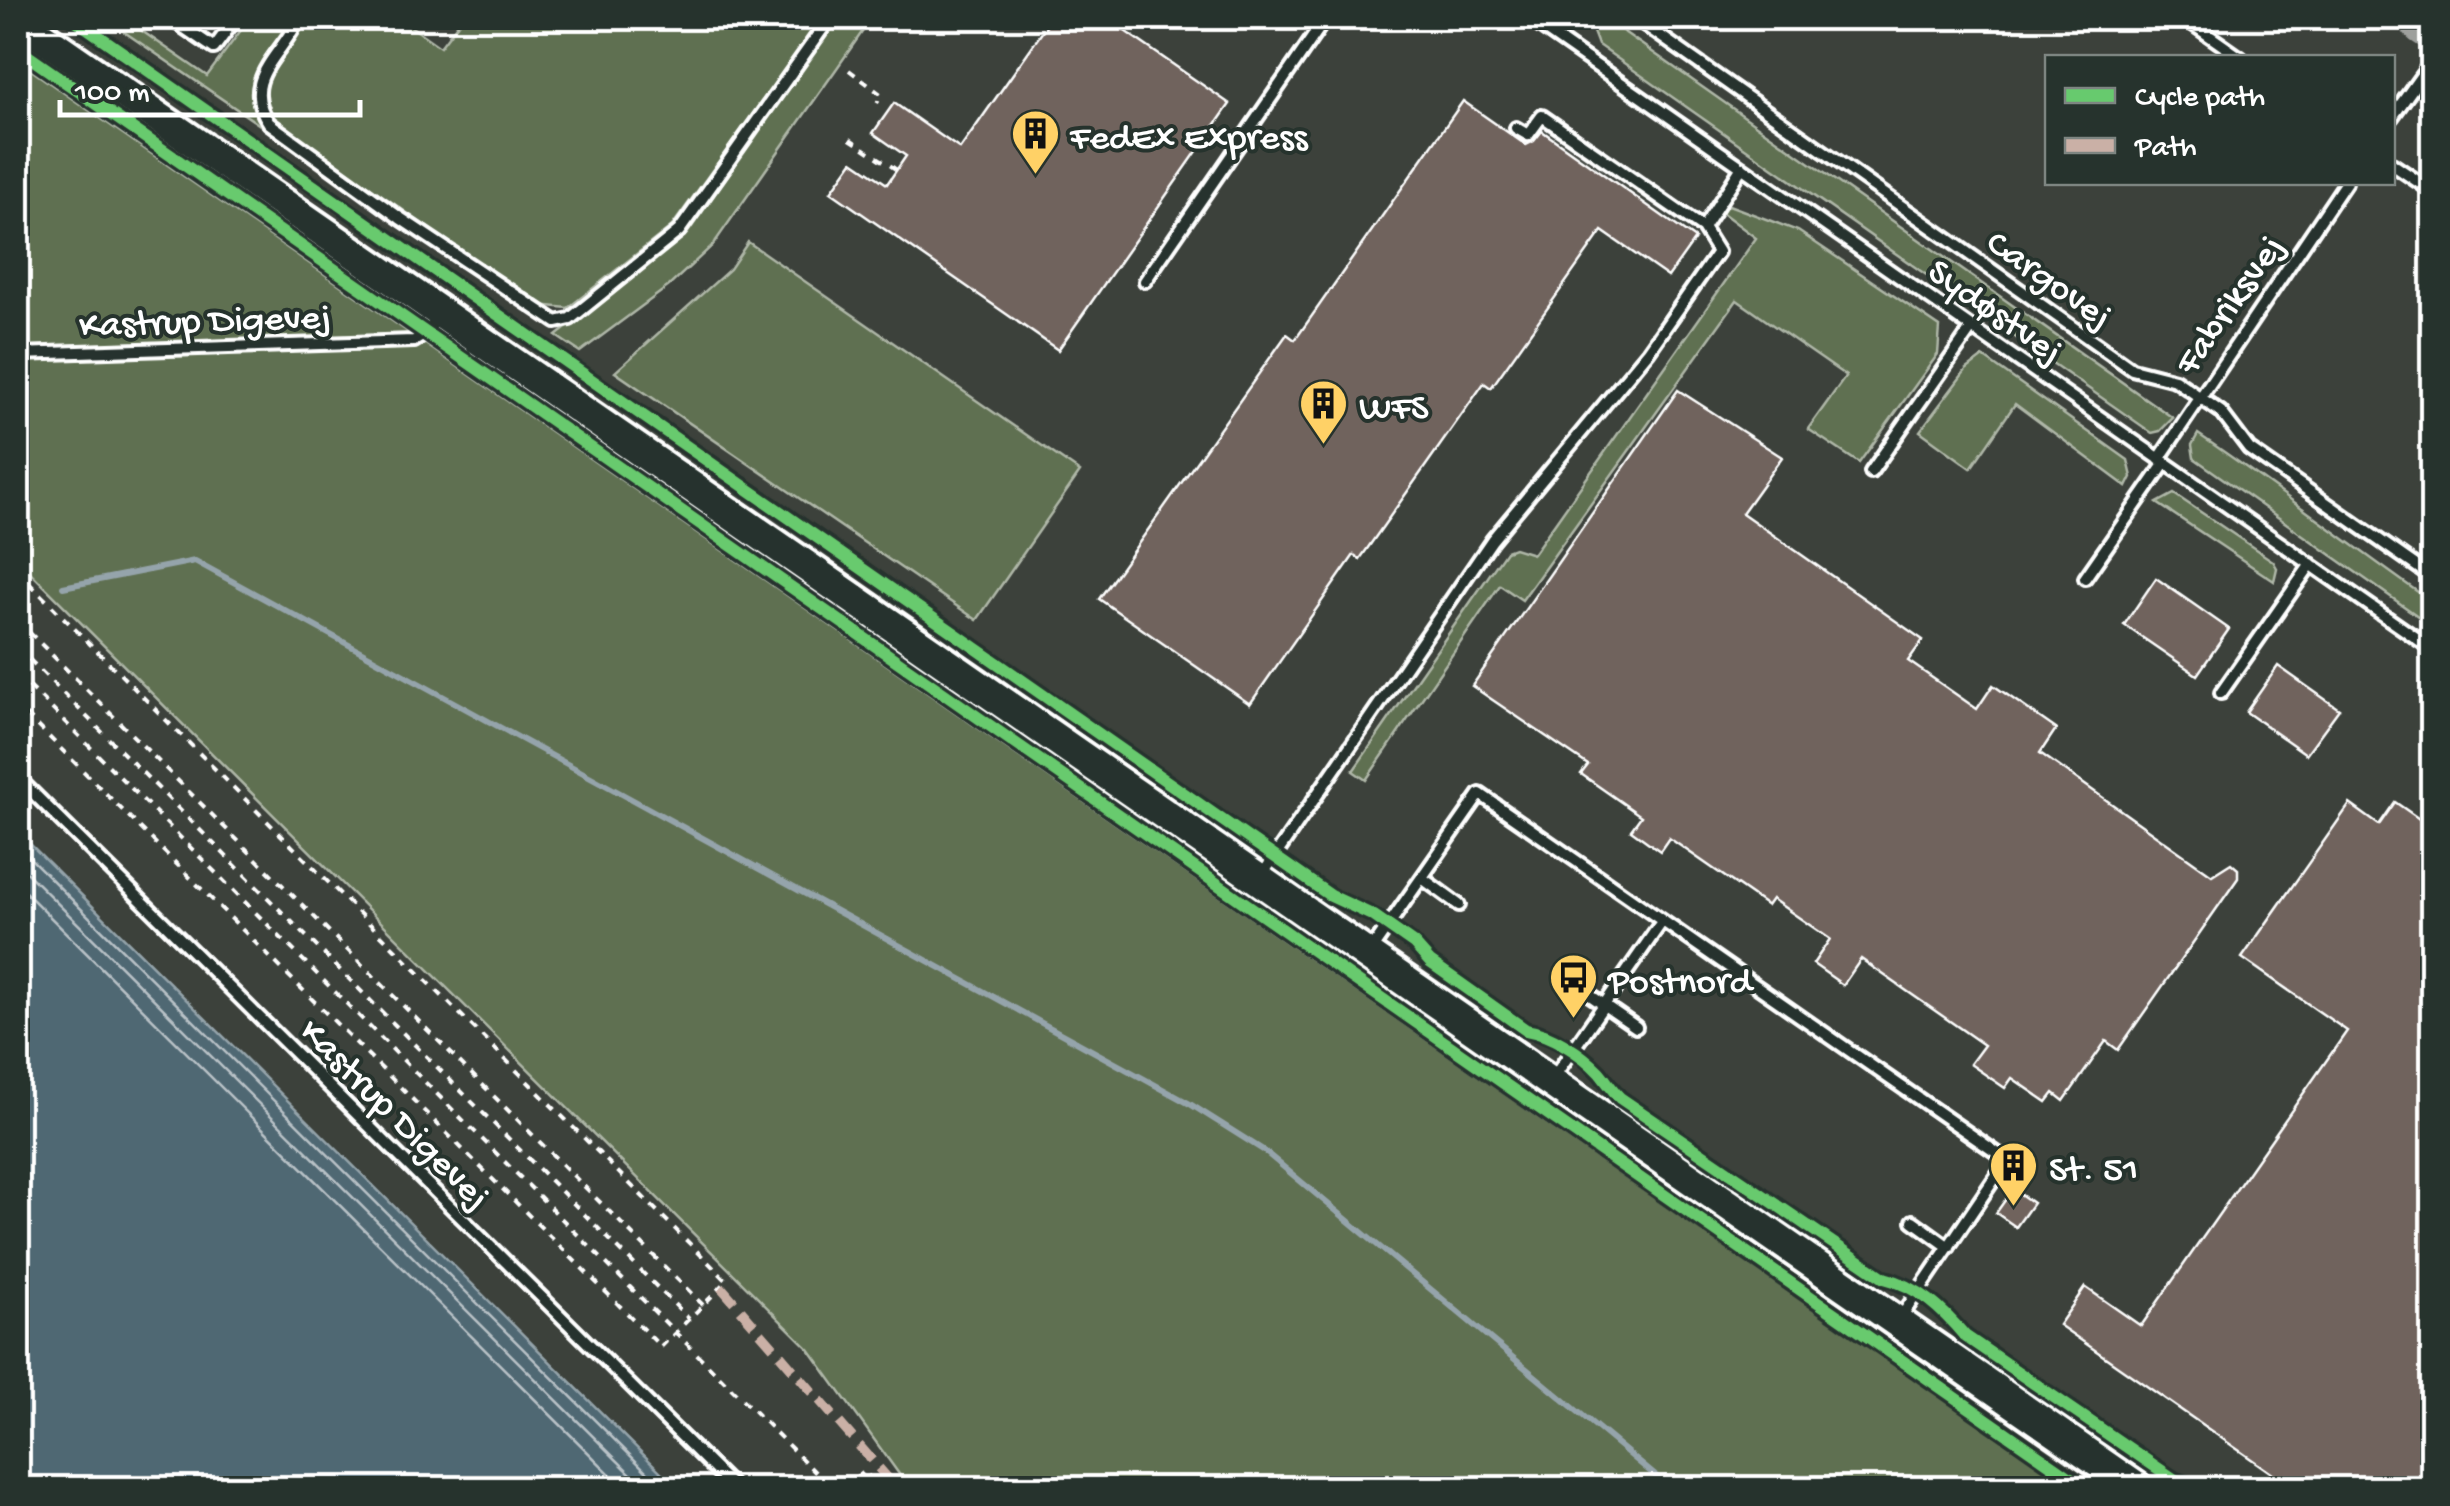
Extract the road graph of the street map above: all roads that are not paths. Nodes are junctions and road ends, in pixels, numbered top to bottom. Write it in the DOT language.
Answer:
graph roads {
  1 [pos="170,18"];
  2 [pos="236,18"];
  3 [pos="299,18"];
  4 [pos="830,18"];
  5 [pos="1326,18"];
  6 [pos="1528,18"];
  7 [pos="1635,18"];
  8 [pos="2184,18"];
  9 [pos="21,20"];
  10 [pos="2237,55"];
  11 [pos="2432,61"];
  12 [pos="2395,112"];
  13 [pos="1516,128"];
  14 [pos="2395,166"];
  15 [pos="1742,167"];
  16 [pos="2344,185"];
  17 [pos="2432,191"];
  18 [pos="1703,228"];
  19 [pos="1144,281"];
  20 [pos="440,312"];
  21 [pos="1972,328"];
  22 [pos="18,354"];
  23 [pos="2198,397"];
  24 [pos="2162,460"];
  25 [pos="1871,472"];
  26 [pos="2311,564"];
  27 [pos="2432,577"];
  28 [pos="2085,578"];
  29 [pos="2432,649"];
  30 [pos="2221,693"];
  31 [pos="18,778"];
  32 [pos="1422,878"];
  33 [pos="1258,881"];
  34 [pos="1459,905"];
  35 [pos="1661,923"];
  36 [pos="1367,956"];
  37 [pos="1571,982"];
  38 [pos="1606,1006"];
  39 [pos="1636,1027"];
  40 [pos="1550,1082"];
  41 [pos="1914,1221"];
  42 [pos="1948,1247"];
  43 [pos="1898,1321"];
  44 [pos="734,1488"];
  45 [pos="2137,1488"];
  1 -- 2 [label="lane"];
  3 -- 4 [label="lane"];
  5 -- 19 [label="lane"];
  6 -- 15 [label="lane, Sydøstvej"];
  7 -- 23 [label="lane, Cargovej"];
  8 -- 10 [label="lane"];
  9 -- 20 [label="street"];
  11 -- 12 [label="lane"];
  13 -- 18 [label="lane"];
  14 -- 17 [label="lane"];
  15 -- 18 [label="lane"];
  15 -- 21 [label="lane, Sydøstvej"];
  16 -- 23 [label="lane, Fabriksvej"];
  18 -- 33 [label="lane"];
  20 -- 22 [label="lane, Kastrup Digevej"];
  20 -- 33 [label="street"];
  21 -- 24 [label="lane, Sydøstvej"];
  21 -- 25 [label="lane"];
  23 -- 24 [label="lane, Fabriksvej"];
  23 -- 27 [label="lane, Cargovej"];
  24 -- 26 [label="lane, Sydøstvej"];
  24 -- 28 [label="lane, Fabriksvej"];
  26 -- 29 [label="lane, Sydøstvej"];
  26 -- 30 [label="lane"];
  31 -- 44 [label="lane, Kastrup Digevej"];
  32 -- 34 [label="lane"];
  32 -- 35 [label="lane"];
  32 -- 36 [label="lane"];
  33 -- 36 [label="street"];
  35 -- 38 [label="lane"];
  35 -- 42 [label="lane"];
  36 -- 40 [label="street"];
  37 -- 38 [label="lane"];
  38 -- 39 [label="lane"];
  38 -- 40 [label="lane"];
  40 -- 43 [label="street"];
  41 -- 42 [label="lane"];
  42 -- 43 [label="lane"];
  43 -- 45 [label="street"];
}
